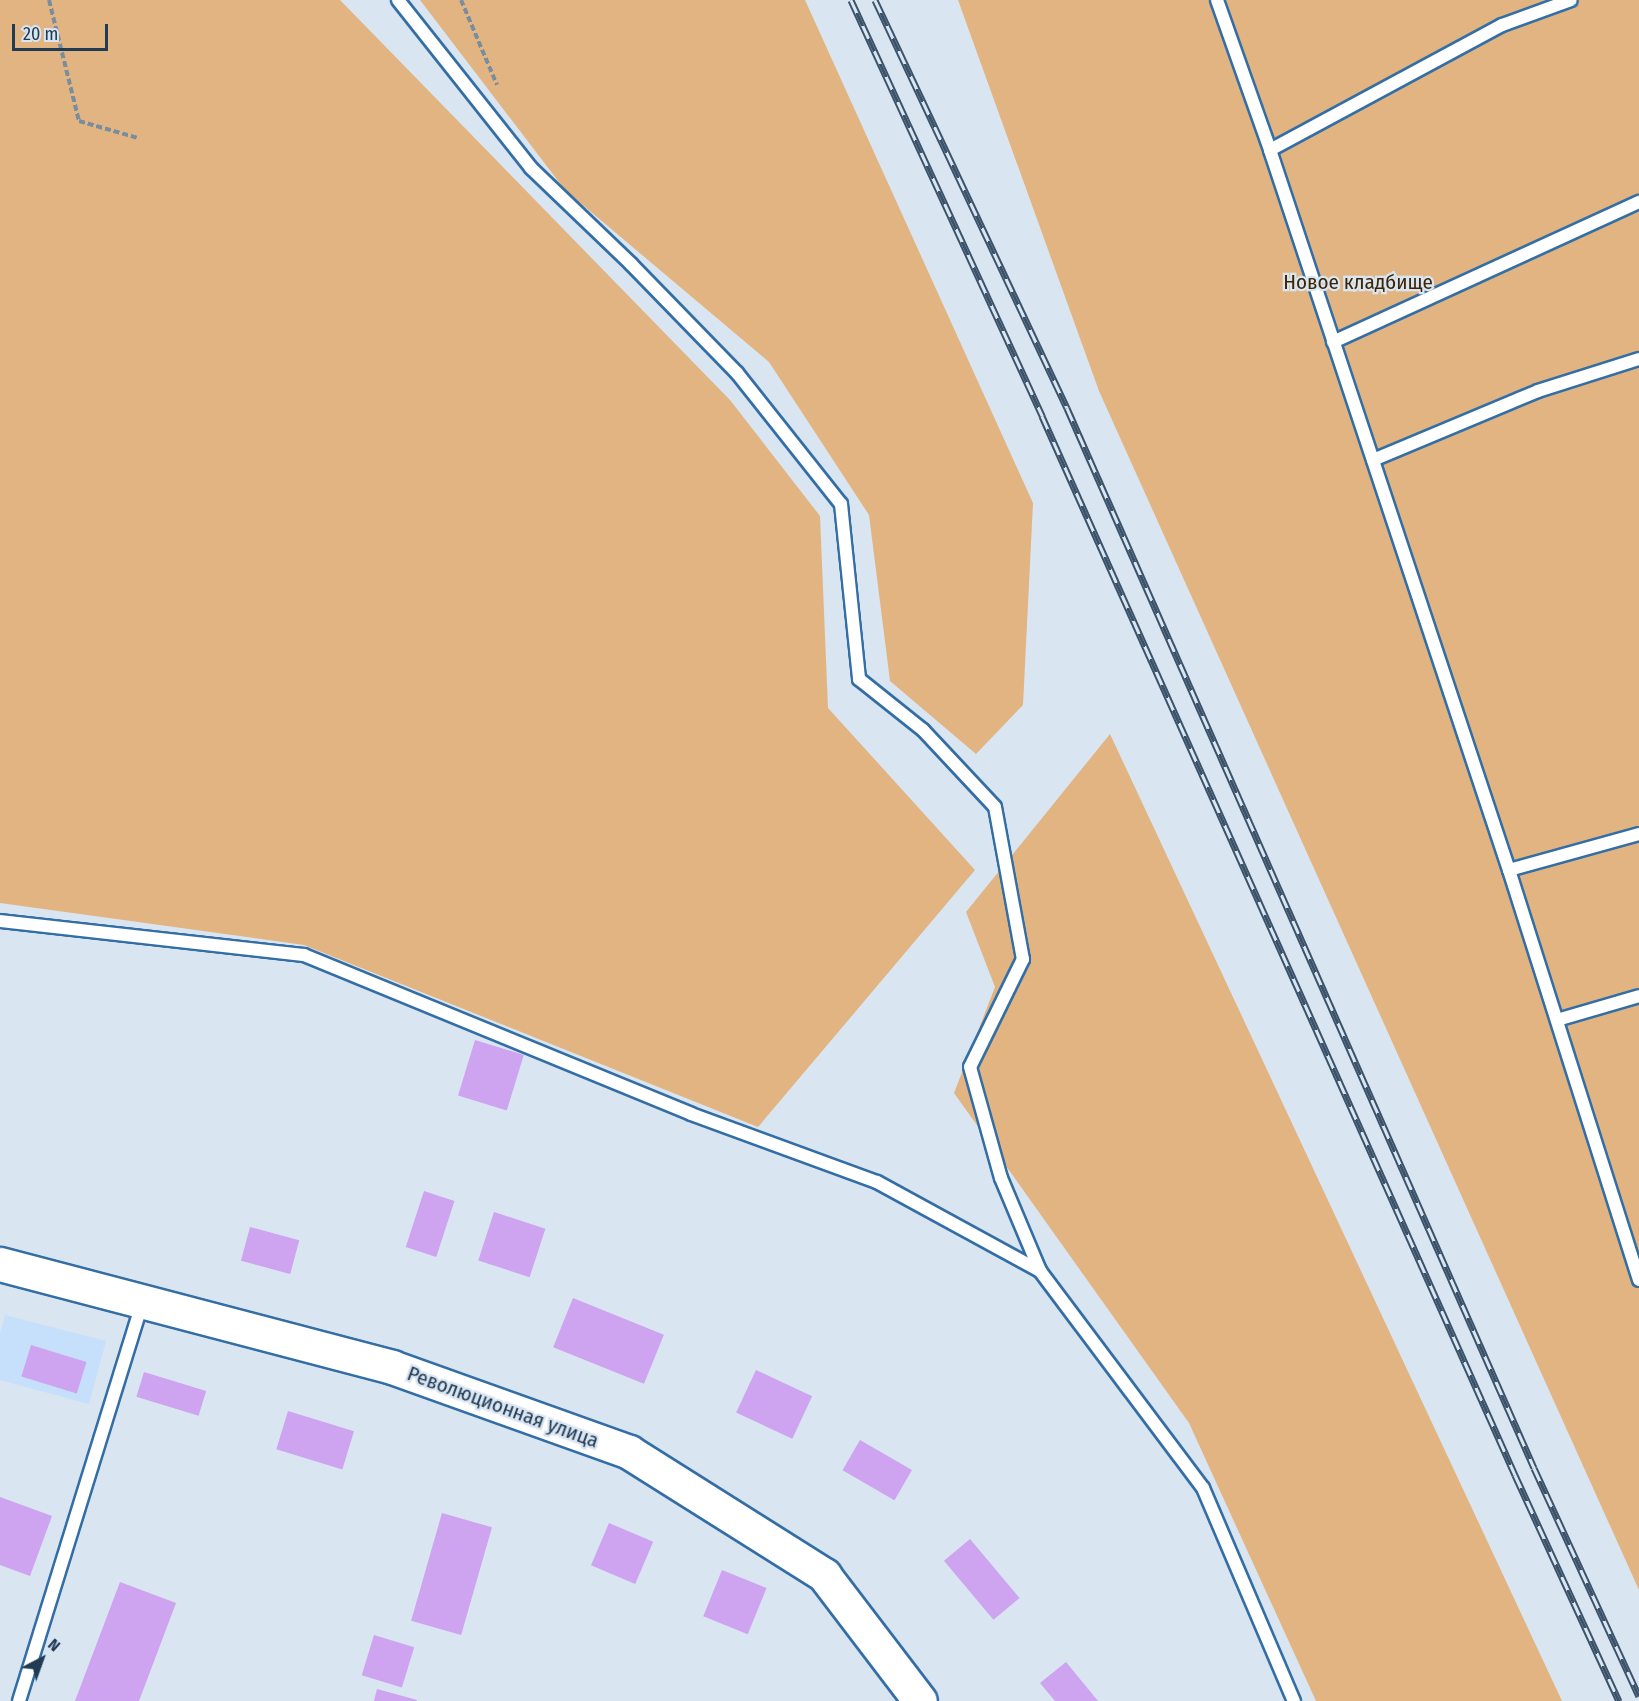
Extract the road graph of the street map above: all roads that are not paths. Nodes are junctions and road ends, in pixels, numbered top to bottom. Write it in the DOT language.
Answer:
graph roads {
  1 [pos="398,0"];
  2 [pos="1217,0"];
  3 [pos="1572,0"];
  4 [pos="1270,150"];
  5 [pos="1639,202"];
  6 [pos="1333,342"];
  7 [pos="1639,358"];
  8 [pos="1373,460"];
  9 [pos="1639,834"];
  10 [pos="1509,870"];
  11 [pos="0,921"];
  12 [pos="1639,996"];
  13 [pos="1557,1020"];
  14 [pos="0,1264"];
  15 [pos="1040,1271"];
  16 [pos="1639,1280"];
  17 [pos="142,1301"];
  18 [pos="19,1701"];
  19 [pos="920,1701"];
  20 [pos="1294,1701"];
  1 -- 15 [label="lane"];
  2 -- 4 [label="lane"];
  3 -- 4 [label="lane"];
  4 -- 6 [label="lane"];
  5 -- 6 [label="lane"];
  6 -- 8 [label="lane"];
  7 -- 8 [label="lane"];
  8 -- 10 [label="lane"];
  9 -- 10 [label="lane"];
  10 -- 13 [label="lane"];
  11 -- 15 [label="lane"];
  12 -- 13 [label="lane"];
  13 -- 16 [label="lane"];
  14 -- 17 [label="main road, Революционная улица"];
  15 -- 20 [label="lane"];
  17 -- 18 [label="lane"];
  17 -- 19 [label="main road, Революционная улица"];
}
